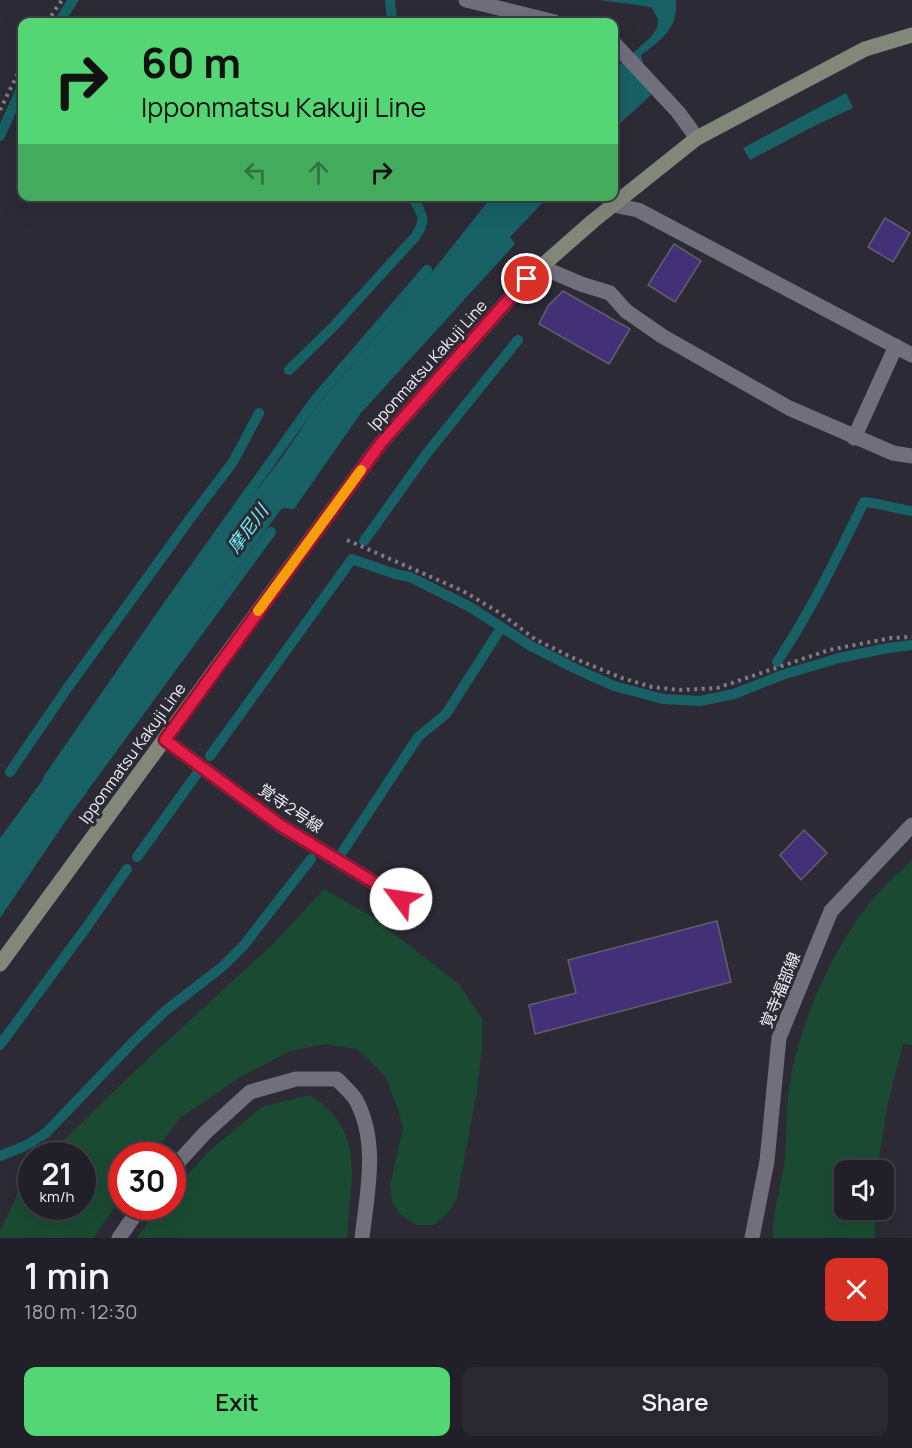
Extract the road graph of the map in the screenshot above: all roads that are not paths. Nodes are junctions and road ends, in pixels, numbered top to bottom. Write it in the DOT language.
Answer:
graph roads {
  1 [pos="466,0"];
  2 [pos="539,18"];
  3 [pos="912,35"];
  4 [pos="618,47"];
  5 [pos="698,138"];
  6 [pos="613,205"];
  7 [pos="541,267"];
  8 [pos="896,346"];
  9 [pos="912,355"];
  10 [pos="854,438"];
  11 [pos="912,456"];
  12 [pos="165,740"];
  13 [pos="912,825"];
  14 [pos="401,899"];
  15 [pos="0,964"];
  16 [pos="186,1154"];
  17 [pos="131,1220"];
  18 [pos="119,1238"];
  19 [pos="362,1238"];
  20 [pos="752,1238"];
  1 -- 2 [label="street"];
  3 -- 5 [label="main road, Ipponmatsu Kakuji Line"];
  4 -- 5 [label="street"];
  5 -- 6 [label="main road, Ipponmatsu Kakuji Line"];
  6 -- 7 [label="main road, Ipponmatsu Kakuji Line"];
  6 -- 8 [label="street"];
  7 -- 10 [label="street"];
  7 -- 12 [label="main road, Ipponmatsu Kakuji Line"];
  8 -- 9 [label="street"];
  8 -- 10 [label="street"];
  10 -- 11 [label="street"];
  12 -- 14 [label="street, 覚寺2号線"];
  12 -- 15 [label="main road, Ipponmatsu Kakuji Line"];
  13 -- 20 [label="street, 覚寺福部線"];
  16 -- 19 [label="street"];
  17 -- 18 [label="street"];
}
